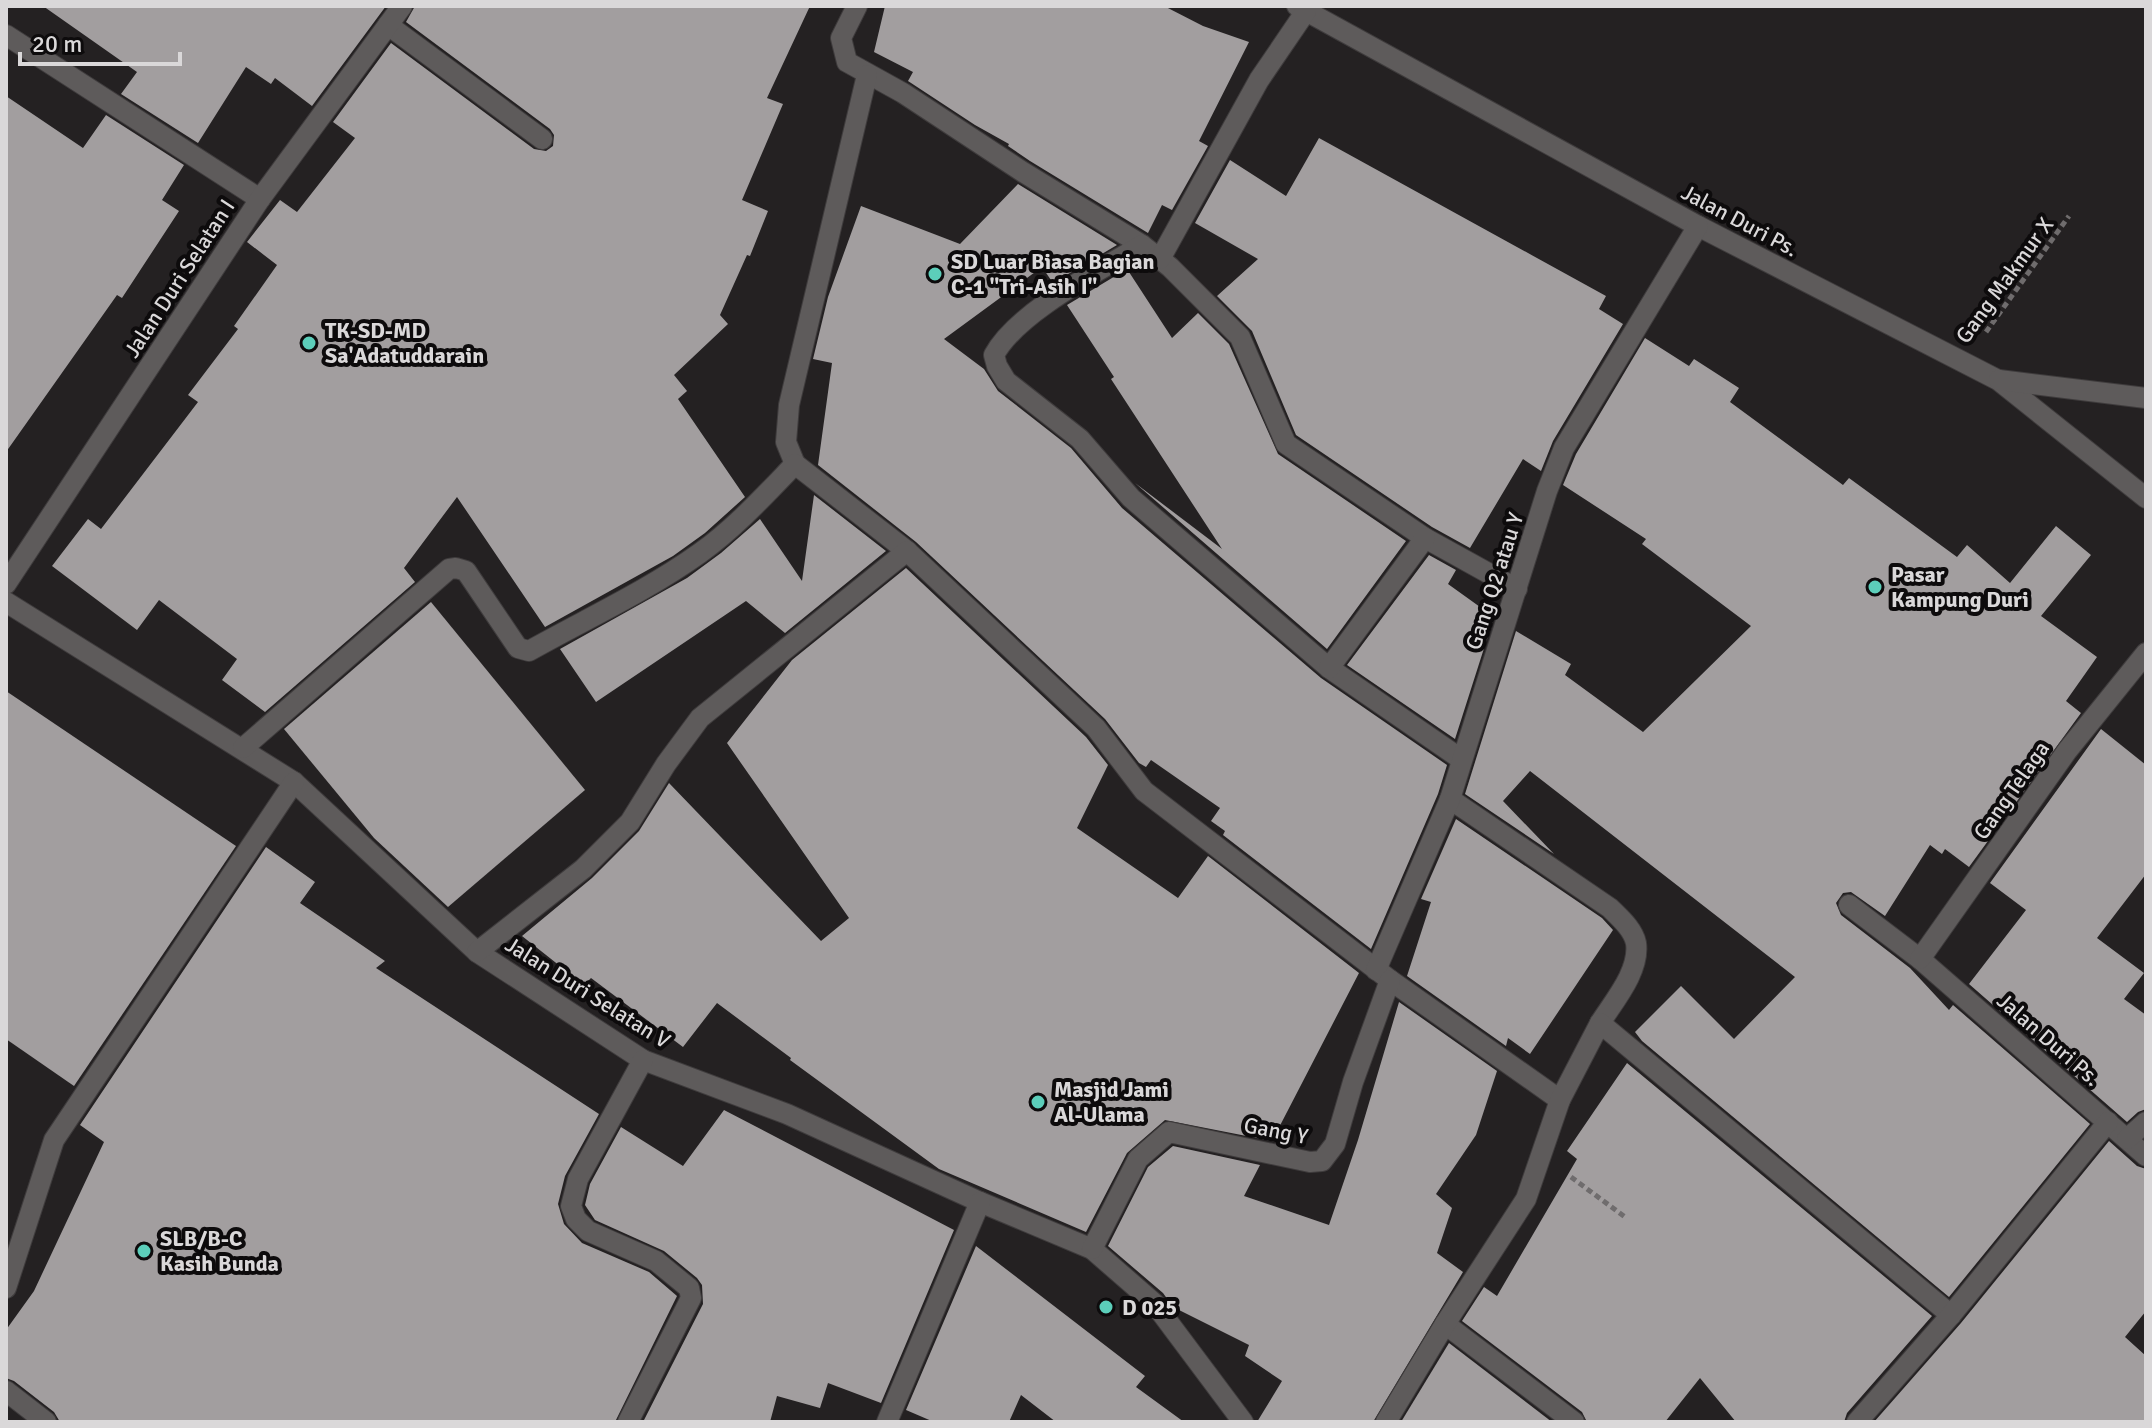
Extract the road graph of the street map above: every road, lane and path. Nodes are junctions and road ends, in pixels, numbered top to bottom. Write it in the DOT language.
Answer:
graph roads {
  1 [pos="402,6"];
  2 [pos="857,6"];
  3 [pos="1301,8"];
  4 [pos="388,25"];
  5 [pos="6,35"];
  6 [pos="867,75"];
  7 [pos="542,139"];
  8 [pos="260,199"];
  9 [pos="2069,216"];
  10 [pos="1698,226"];
  11 [pos="1142,245"];
  12 [pos="1160,259"];
  13 [pos="1965,362"];
  14 [pos="1998,380"];
  15 [pos="2146,398"];
  16 [pos="795,464"];
  17 [pos="2146,498"];
  18 [pos="1425,538"];
  19 [pos="907,551"];
  20 [pos="6,584"];
  21 [pos="1517,589"];
  22 [pos="6,602"];
  23 [pos="2146,653"];
  24 [pos="1329,668"];
  25 [pos="243,748"];
  26 [pos="1461,759"];
  27 [pos="294,782"];
  28 [pos="1450,799"];
  29 [pos="1849,905"];
  30 [pos="477,952"];
  31 [pos="1920,959"];
  32 [pos="1383,975"];
  33 [pos="1600,1023"];
  34 [pos="643,1060"];
  35 [pos="1560,1100"];
  36 [pos="2108,1122"];
  37 [pos="2146,1122"];
  38 [pos="2127,1139"];
  39 [pos="1541,1154"];
  40 [pos="2146,1156"];
  41 [pos="980,1202"];
  42 [pos="1625,1217"];
  43 [pos="1092,1249"];
  44 [pos="6,1288"];
  45 [pos="1951,1315"];
  46 [pos="1445,1324"];
  47 [pos="6,1391"];
  48 [pos="46,1422"];
  49 [pos="628,1422"];
  50 [pos="887,1422"];
  51 [pos="1243,1422"];
  52 [pos="1386,1422"];
  53 [pos="1574,1422"];
  54 [pos="1857,1422"];
  1 -- 4 [label="street, Jalan Duri Selatan I"];
  2 -- 6 [label="street"];
  3 -- 10 [label="street, Jalan Duri Ps."];
  3 -- 12 [label="street"];
  4 -- 7 [label="street"];
  4 -- 8 [label="street, Jalan Duri Selatan I"];
  5 -- 8 [label="street"];
  6 -- 11 [label="street"];
  6 -- 16 [label="street"];
  8 -- 20 [label="street, Jalan Duri Selatan I"];
  9 -- 13 [label="path, Gang Makmur X"];
  10 -- 13 [label="street, Jalan Duri Ps."];
  10 -- 21 [label="street, Gang Q2 atau Y"];
  11 -- 12 [label="street"];
  11 -- 24 [label="street"];
  12 -- 18 [label="street"];
  13 -- 14 [label="street, Jalan Duri Ps."];
  14 -- 15 [label="street"];
  14 -- 17 [label="street, Jalan Duri Ps."];
  16 -- 19 [label="street"];
  16 -- 25 [label="street"];
  18 -- 21 [label="street"];
  18 -- 24 [label="street"];
  19 -- 30 [label="street"];
  19 -- 32 [label="street"];
  21 -- 26 [label="street, Gang Q2 atau Y"];
  22 -- 25 [label="street, Jalan Duri Selatan V"];
  23 -- 31 [label="street, Gang Telaga"];
  24 -- 26 [label="street"];
  25 -- 27 [label="street, Jalan Duri Selatan V"];
  26 -- 28 [label="street, Gang Q2 atau Y"];
  27 -- 30 [label="street, Jalan Duri Selatan V"];
  27 -- 44 [label="street"];
  28 -- 32 [label="street, Gang Q2 atau Y"];
  28 -- 33 [label="street"];
  29 -- 31 [label="street, Jalan Duri Ps."];
  30 -- 34 [label="street, Jalan Duri Selatan V"];
  31 -- 36 [label="street, Jalan Duri Ps."];
  32 -- 35 [label="street"];
  32 -- 43 [label="street, Gang Y"];
  33 -- 35 [label="street"];
  33 -- 45 [label="street"];
  34 -- 41 [label="street, Jalan Duri Selatan V"];
  34 -- 49 [label="street"];
  35 -- 39 [label="street"];
  36 -- 38 [label="street, Jalan Duri Ps."];
  36 -- 45 [label="street"];
  37 -- 38 [label="street"];
  38 -- 40 [label="street, Jalan Duri Ps."];
  39 -- 42 [label="path"];
  39 -- 46 [label="street"];
  41 -- 43 [label="street, Jalan Duri Selatan V"];
  41 -- 50 [label="street"];
  43 -- 51 [label="street, Jalan Duri Selatan V"];
  45 -- 54 [label="street"];
  46 -- 52 [label="street"];
  46 -- 53 [label="street"];
  47 -- 48 [label="street"];
}
